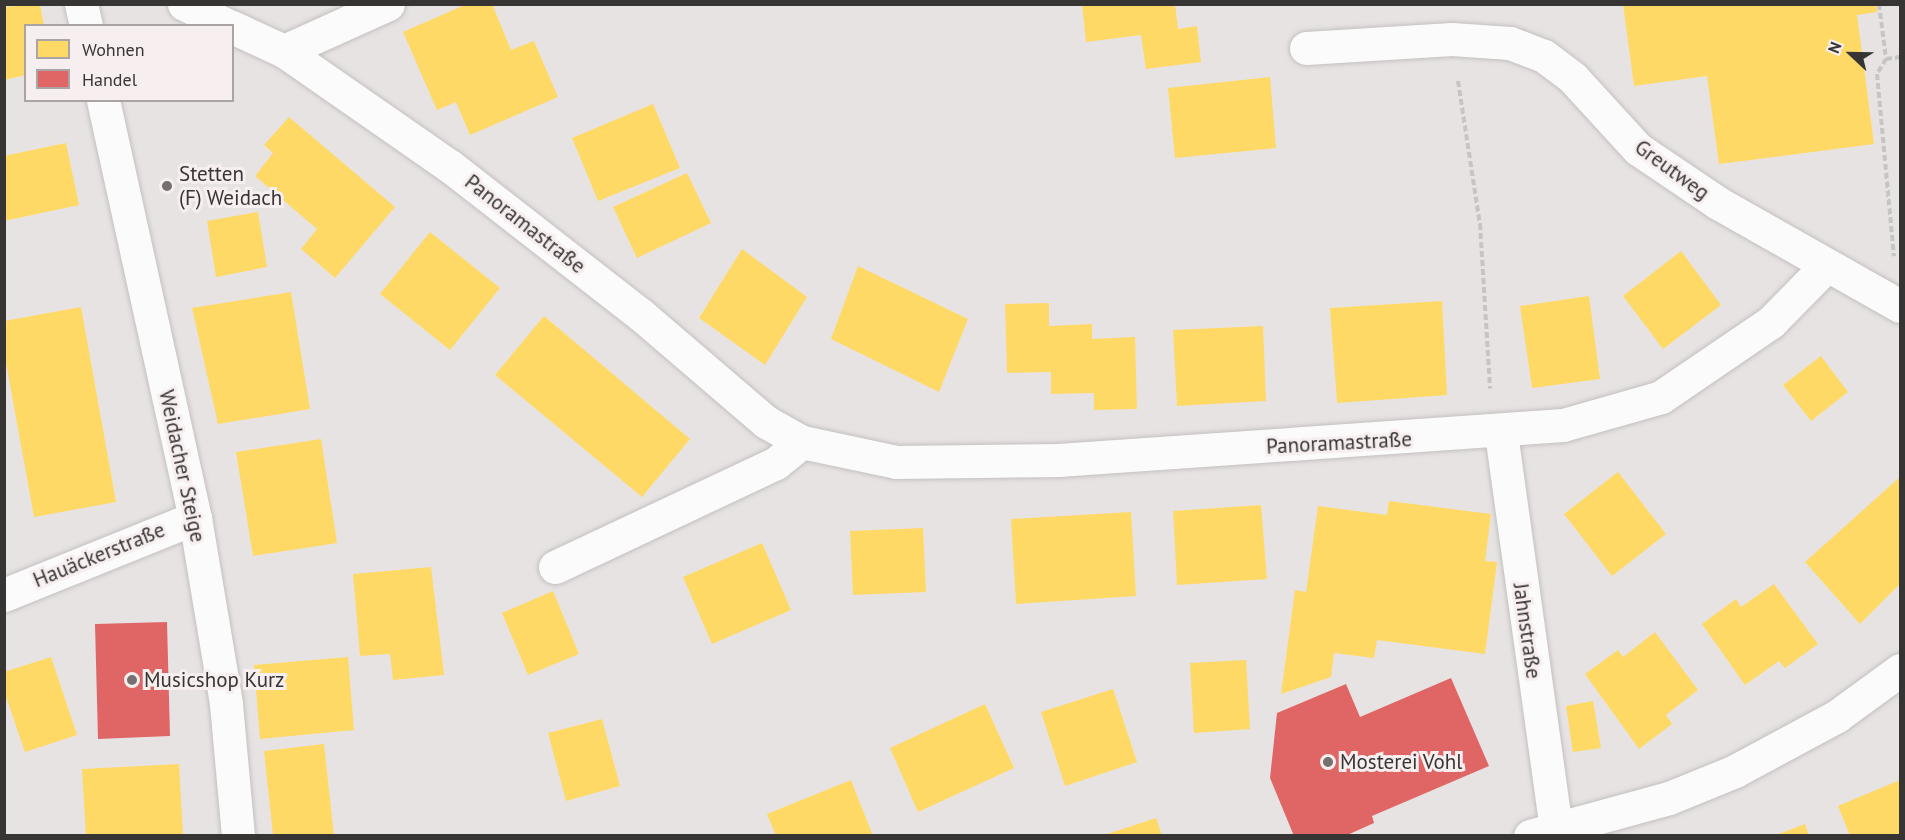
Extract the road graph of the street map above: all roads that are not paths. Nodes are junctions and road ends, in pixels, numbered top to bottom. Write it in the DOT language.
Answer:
graph roads {
  1 [pos="81,4"];
  2 [pos="184,4"];
  3 [pos="388,4"];
  4 [pos="86,24"];
  5 [pos="227,24"];
  6 [pos="234,27"];
  7 [pos="1306,48"];
  8 [pos="284,51"];
  9 [pos="103,102"];
  10 [pos="1826,266"];
  11 [pos="1900,305"];
  12 [pos="1501,434"];
  13 [pos="802,442"];
  14 [pos="195,518"];
  15 [pos="555,567"];
  16 [pos="4,595"];
  17 [pos="1900,670"];
  18 [pos="1543,832"];
  19 [pos="238,836"];
  1 -- 4 [label="street"];
  2 -- 5 [label="street, Panoramastraße"];
  3 -- 8 [label="street"];
  6 -- 8 [label="street, Panoramastraße"];
  7 -- 10 [label="street, Greutweg"];
  8 -- 13 [label="street, Panoramastraße"];
  9 -- 14 [label="street, Weidacher Steige"];
  10 -- 11 [label="street, Greutweg"];
  10 -- 12 [label="street, Panoramastraße"];
  12 -- 13 [label="street, Panoramastraße"];
  12 -- 18 [label="street, Jahnstraße"];
  13 -- 15 [label="street"];
  14 -- 16 [label="street, Hauäckerstraße"];
  14 -- 19 [label="street, Weidacher Steige"];
  17 -- 18 [label="street, Jahnstraße"];
}
